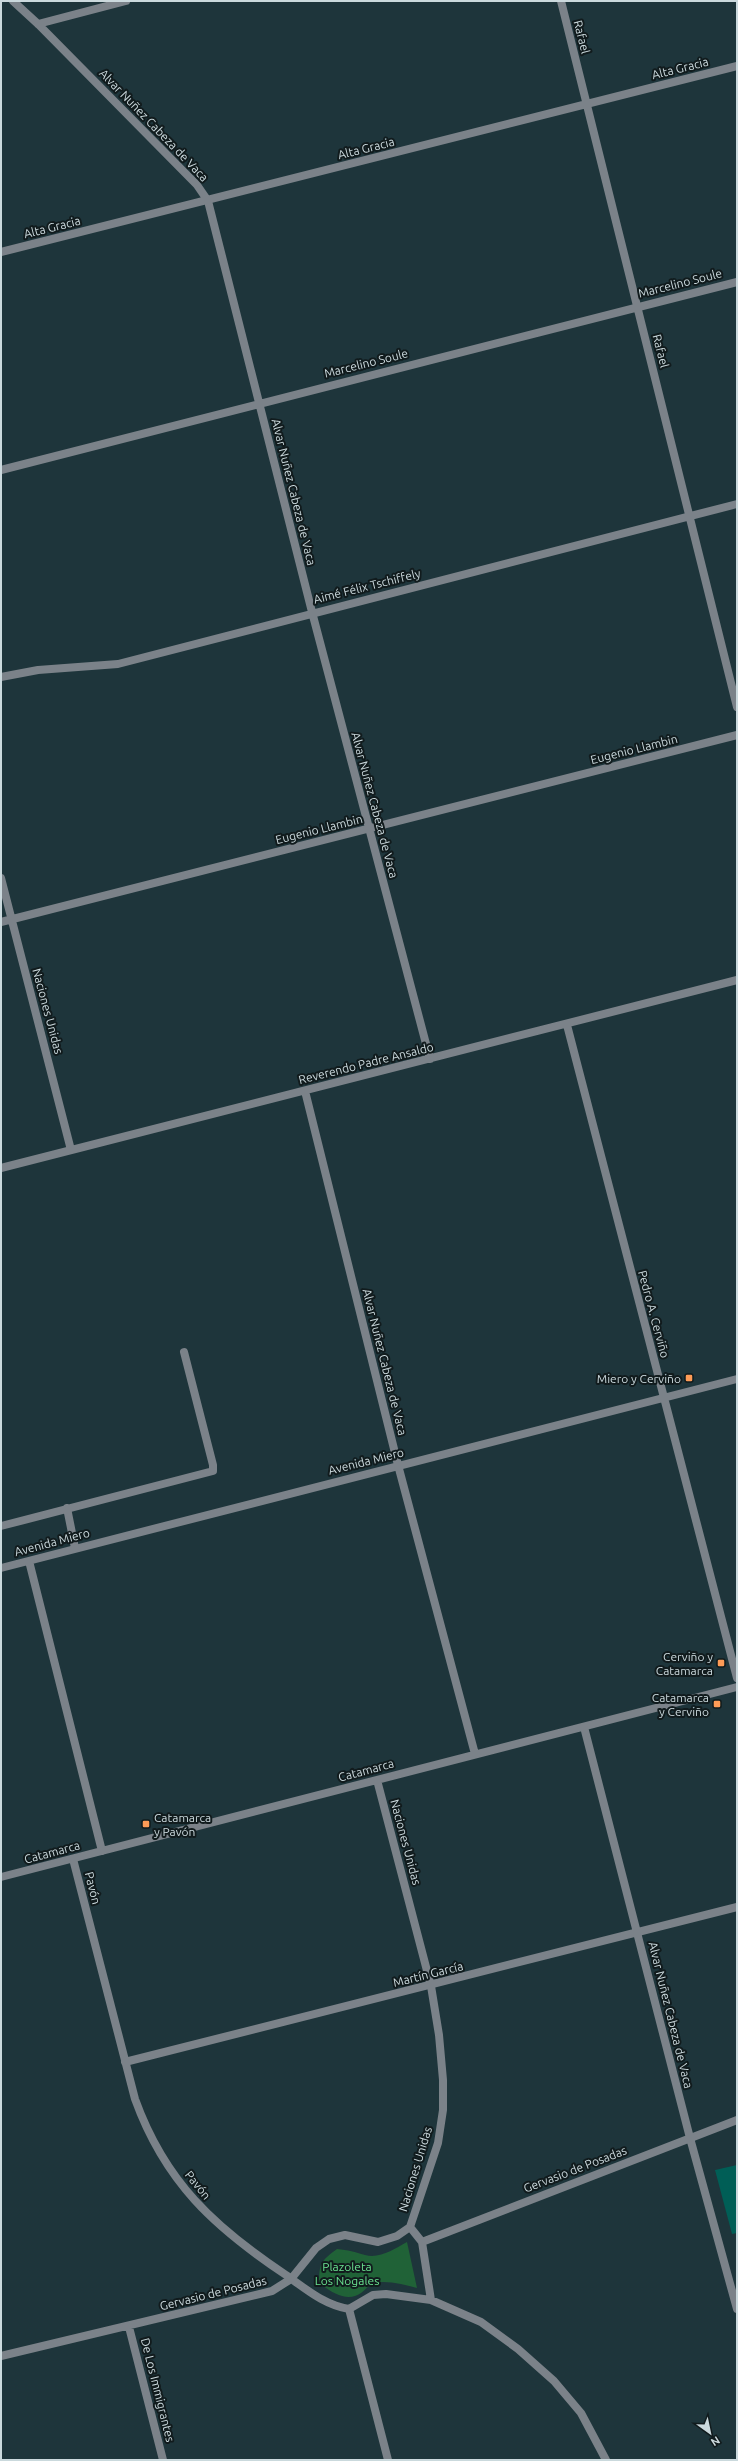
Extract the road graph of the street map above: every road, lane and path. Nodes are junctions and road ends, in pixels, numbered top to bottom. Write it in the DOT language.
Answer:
graph roads {
  1 [pos="13,1"];
  2 [pos="126,1"];
  3 [pos="561,1"];
  4 [pos="38,24"];
  5 [pos="737,66"];
  6 [pos="587,104"];
  7 [pos="208,200"];
  8 [pos="1,252"];
  9 [pos="737,282"];
  10 [pos="637,306"];
  11 [pos="259,402"];
  12 [pos="1,470"];
  13 [pos="737,504"];
  14 [pos="691,516"];
  15 [pos="312,612"];
  16 [pos="1,677"];
  17 [pos="737,707"];
  18 [pos="737,735"];
  19 [pos="368,828"];
  20 [pos="1,878"];
  21 [pos="11,920"];
  22 [pos="1,922"];
  23 [pos="737,980"];
  24 [pos="566,1025"];
  25 [pos="430,1059"];
  26 [pos="305,1091"];
  27 [pos="71,1150"];
  28 [pos="1,1168"];
  29 [pos="184,1352"];
  30 [pos="737,1379"];
  31 [pos="664,1399"];
  32 [pos="398,1465"];
  33 [pos="67,1508"];
  34 [pos="1,1526"];
  35 [pos="75,1548"];
  36 [pos="29,1560"];
  37 [pos="1,1568"];
  38 [pos="737,1678"];
  39 [pos="737,1687"];
  40 [pos="584,1726"];
  41 [pos="475,1754"];
  42 [pos="377,1780"];
  43 [pos="102,1851"];
  44 [pos="73,1859"];
  45 [pos="1,1877"];
  46 [pos="737,1906"];
  47 [pos="637,1932"];
  48 [pos="431,1986"];
  49 [pos="125,2062"];
  50 [pos="737,2120"];
  51 [pos="690,2138"];
  52 [pos="410,2227"];
  53 [pos="422,2242"];
  54 [pos="291,2279"];
  55 [pos="431,2300"];
  56 [pos="349,2309"];
  57 [pos="737,2309"];
  58 [pos="129,2326"];
  59 [pos="1,2356"];
  60 [pos="163,2460"];
  61 [pos="388,2460"];
  62 [pos="606,2460"];
  1 -- 4 [label="street, Alvar Nuñez Cabeza de Vaca"];
  2 -- 4 [label="street"];
  3 -- 6 [label="street, Rafael"];
  4 -- 7 [label="street, Alvar Nuñez Cabeza de Vaca"];
  5 -- 6 [label="street, Alta Gracia"];
  6 -- 7 [label="street, Alta Gracia"];
  6 -- 10 [label="street, Rafael"];
  7 -- 8 [label="street, Alta Gracia"];
  7 -- 11 [label="street, Alvar Nuñez Cabeza de Vaca"];
  9 -- 10 [label="street, Marcelino Soule"];
  10 -- 11 [label="street, Marcelino Soule"];
  10 -- 14 [label="street, Rafael"];
  11 -- 12 [label="street, Marcelino Soule"];
  11 -- 15 [label="street, Alvar Nuñez Cabeza de Vaca"];
  13 -- 14 [label="street, Aimé Félix Tschiffely"];
  14 -- 15 [label="street, Aimé Félix Tschiffely"];
  14 -- 17 [label="street, Rafael"];
  15 -- 16 [label="street, Aimé Félix Tschiffely"];
  15 -- 19 [label="street, Alvar Nuñez Cabeza de Vaca"];
  18 -- 19 [label="street, Eugenio Llambin"];
  19 -- 21 [label="street, Eugenio Llambin"];
  19 -- 25 [label="street, Alvar Nuñez Cabeza de Vaca"];
  20 -- 21 [label="street, Naciones Unidas"];
  21 -- 22 [label="street, Eugenio Llambin"];
  21 -- 27 [label="street, Naciones Unidas"];
  23 -- 24 [label="street, Reverendo Padre Ansaldo"];
  24 -- 25 [label="street, Reverendo Padre Ansaldo"];
  24 -- 31 [label="street, Pedro A. Cerviño"];
  25 -- 26 [label="street, Reverendo Padre Ansaldo"];
  26 -- 27 [label="street, Reverendo Padre Ansaldo"];
  26 -- 32 [label="street, Alvar Nuñez Cabeza de Vaca"];
  27 -- 28 [label="street, Reverendo Padre Ansaldo"];
  29 -- 33 [label="street"];
  30 -- 31 [label="street, Avenida Miero"];
  31 -- 32 [label="street, Avenida Miero"];
  31 -- 38 [label="street, Pedro A. Cerviño"];
  32 -- 35 [label="street, Avenida Miero"];
  32 -- 41 [label="street, Alvar Nuñez Cabeza de Vaca"];
  33 -- 34 [label="street"];
  33 -- 35 [label="street"];
  35 -- 36 [label="street, Avenida Miero"];
  36 -- 37 [label="street, Avenida Miero"];
  36 -- 43 [label="street"];
  39 -- 40 [label="street, Catamarca"];
  40 -- 41 [label="street, Catamarca"];
  40 -- 47 [label="street, Alvar Nuñez Cabeza de Vaca"];
  41 -- 42 [label="street, Catamarca"];
  42 -- 43 [label="street, Catamarca"];
  42 -- 48 [label="street, Naciones Unidas"];
  43 -- 44 [label="street, Catamarca"];
  44 -- 45 [label="street, Catamarca"];
  44 -- 49 [label="street, Pavón"];
  46 -- 47 [label="street, Martín García"];
  47 -- 48 [label="street, Martín García"];
  47 -- 51 [label="street, Alvar Nuñez Cabeza de Vaca"];
  48 -- 49 [label="street, Martín García"];
  48 -- 52 [label="street, Naciones Unidas"];
  49 -- 54 [label="street, Pavón"];
  50 -- 51 [label="street, Gervasio de Posadas"];
  51 -- 53 [label="street, Gervasio de Posadas"];
  51 -- 57 [label="street, Alvar Nuñez Cabeza de Vaca"];
  52 -- 53 [label="street, Naciones Unidas"];
  52 -- 54 [label="street, Gervasio de Posadas"];
  53 -- 55 [label="street, Naciones Unidas"];
  54 -- 56 [label="street, Pavón"];
  54 -- 58 [label="street, Gervasio de Posadas"];
  55 -- 56 [label="street"];
  55 -- 62 [label="street"];
  56 -- 61 [label="street"];
  58 -- 59 [label="street, Gervasio de Posadas"];
  58 -- 60 [label="street, De Los Immigrantes"];
}
